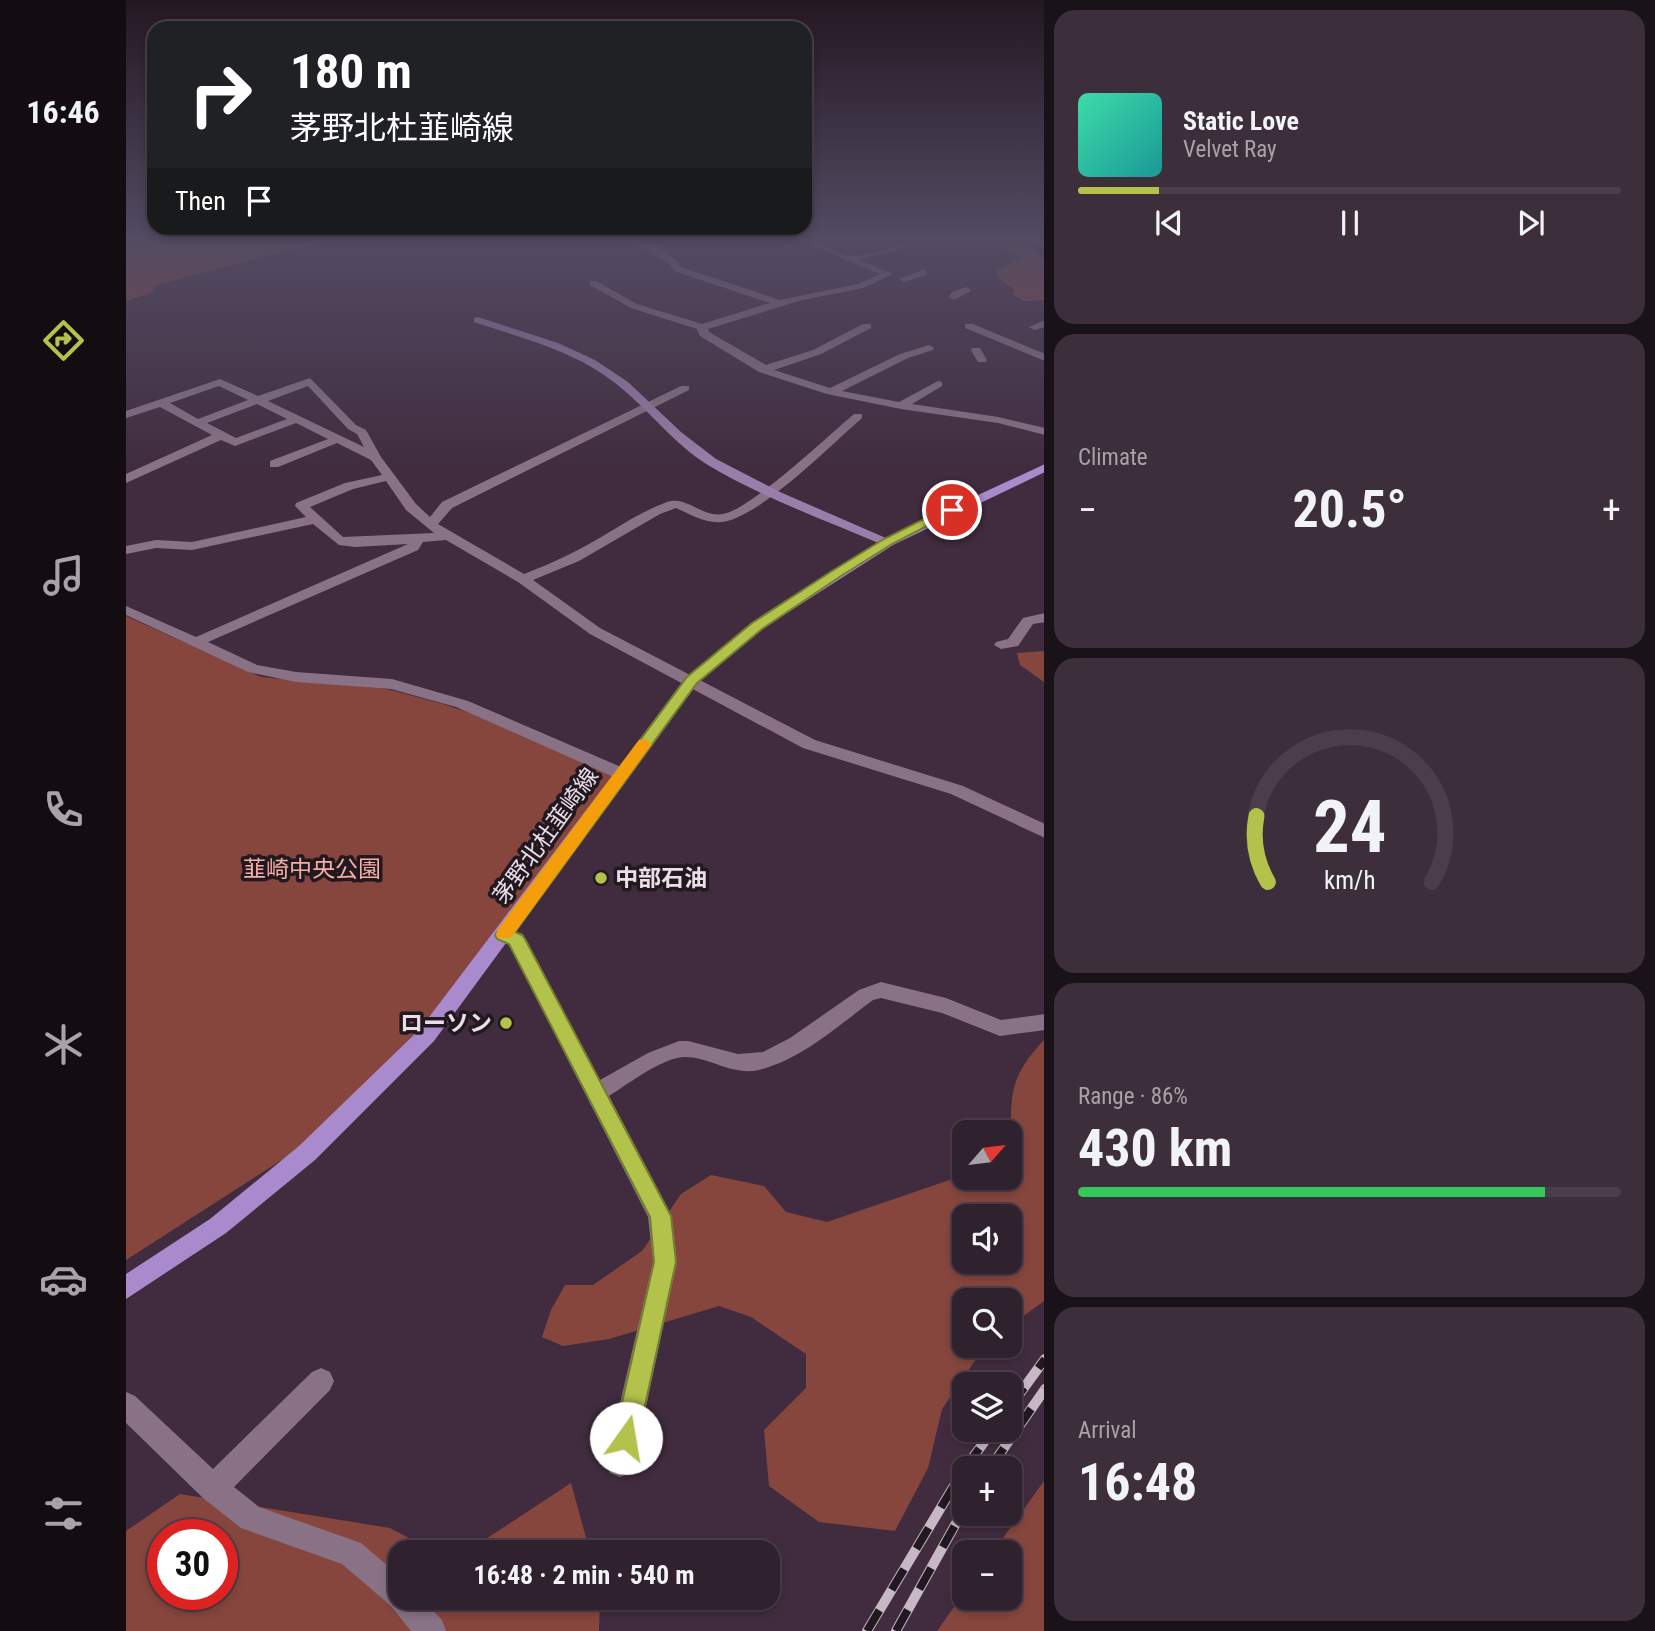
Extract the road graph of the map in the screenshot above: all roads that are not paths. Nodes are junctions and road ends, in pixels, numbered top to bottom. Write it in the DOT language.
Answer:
graph roads {
  1 [pos="667,316"];
  2 [pos="737,316"];
  3 [pos="869,316"];
  4 [pos="478,320"];
  5 [pos="970,326"];
  6 [pos="702,327"];
  7 [pos="929,348"];
  8 [pos="1044,359"];
  9 [pos="763,370"];
  10 [pos="938,384"];
  11 [pos="685,388"];
  12 [pos="831,392"];
  13 [pos="257,400"];
  14 [pos="162,402"];
  15 [pos="901,406"];
  16 [pos="648,407"];
  17 [pos="126,415"];
  18 [pos="858,416"];
  19 [pos="295,420"];
  20 [pos="197,422"];
  21 [pos="1044,432"];
  22 [pos="221,435"];
  23 [pos="337,439"];
  24 [pos="375,457"];
  25 [pos="126,462"];
  26 [pos="274,464"];
  27 [pos="1044,467"];
  28 [pos="142,473"];
  29 [pos="389,477"];
  30 [pos="126,479"];
  31 [pos="772,490"];
  32 [pos="316,519"];
  33 [pos="430,524"];
  34 [pos="447,536"];
  35 [pos="418,538"];
  36 [pos="888,542"];
  37 [pos="126,550"];
  38 [pos="523,579"];
  39 [pos="126,610"];
  40 [pos="1044,617"];
  41 [pos="196,642"];
  42 [pos="1001,645"];
  43 [pos="692,680"];
  44 [pos="622,774"];
  45 [pos="1044,832"];
  46 [pos="504,935"];
  47 [pos="1044,1022"];
  48 [pos="596,1093"];
  49 [pos="126,1287"];
  50 [pos="321,1381"];
  51 [pos="126,1405"];
  52 [pos="620,1463"];
  53 [pos="213,1488"];
  54 [pos="388,1585"];
  55 [pos="413,1610"];
  56 [pos="430,1631"];
  1 -- 6 [label="street"];
  2 -- 6 [label="street"];
  3 -- 9 [label="street"];
  4 -- 16 [label="street"];
  5 -- 8 [label="street"];
  6 -- 9 [label="street"];
  7 -- 12 [label="street"];
  9 -- 12 [label="street"];
  10 -- 15 [label="street"];
  11 -- 16 [label="street"];
  12 -- 15 [label="street"];
  13 -- 14 [label="street"];
  13 -- 19 [label="street"];
  13 -- 20 [label="street"];
  13 -- 24 [label="street"];
  14 -- 17 [label="street"];
  14 -- 20 [label="street"];
  15 -- 21 [label="street"];
  16 -- 31 [label="street"];
  16 -- 33 [label="street"];
  18 -- 31 [label="street"];
  19 -- 22 [label="street"];
  19 -- 23 [label="street"];
  20 -- 22 [label="street"];
  22 -- 28 [label="street"];
  23 -- 24 [label="street"];
  23 -- 26 [label="street"];
  24 -- 29 [label="street"];
  25 -- 28 [label="street"];
  27 -- 36 [label="main road, 茅野北杜韮崎線"];
  28 -- 30 [label="street"];
  29 -- 32 [label="street"];
  29 -- 33 [label="street"];
  31 -- 36 [label="street"];
  31 -- 38 [label="street"];
  32 -- 35 [label="street"];
  32 -- 37 [label="street"];
  33 -- 34 [label="street"];
  34 -- 35 [label="street"];
  34 -- 38 [label="street"];
  35 -- 41 [label="street"];
  36 -- 43 [label="main road, 茅野北杜韮崎線"];
  38 -- 43 [label="street"];
  39 -- 41 [label="street"];
  40 -- 42 [label="street"];
  41 -- 44 [label="street"];
  43 -- 44 [label="main road, 茅野北杜韮崎線"];
  43 -- 45 [label="street"];
  44 -- 46 [label="main road, 茅野北杜韮崎線"];
  46 -- 48 [label="street"];
  46 -- 49 [label="main road, 茅野北杜韮崎線"];
  47 -- 48 [label="street"];
  48 -- 52 [label="street"];
  50 -- 53 [label="street"];
  51 -- 53 [label="street"];
  53 -- 54 [label="street"];
  55 -- 56 [label="street"];
}
